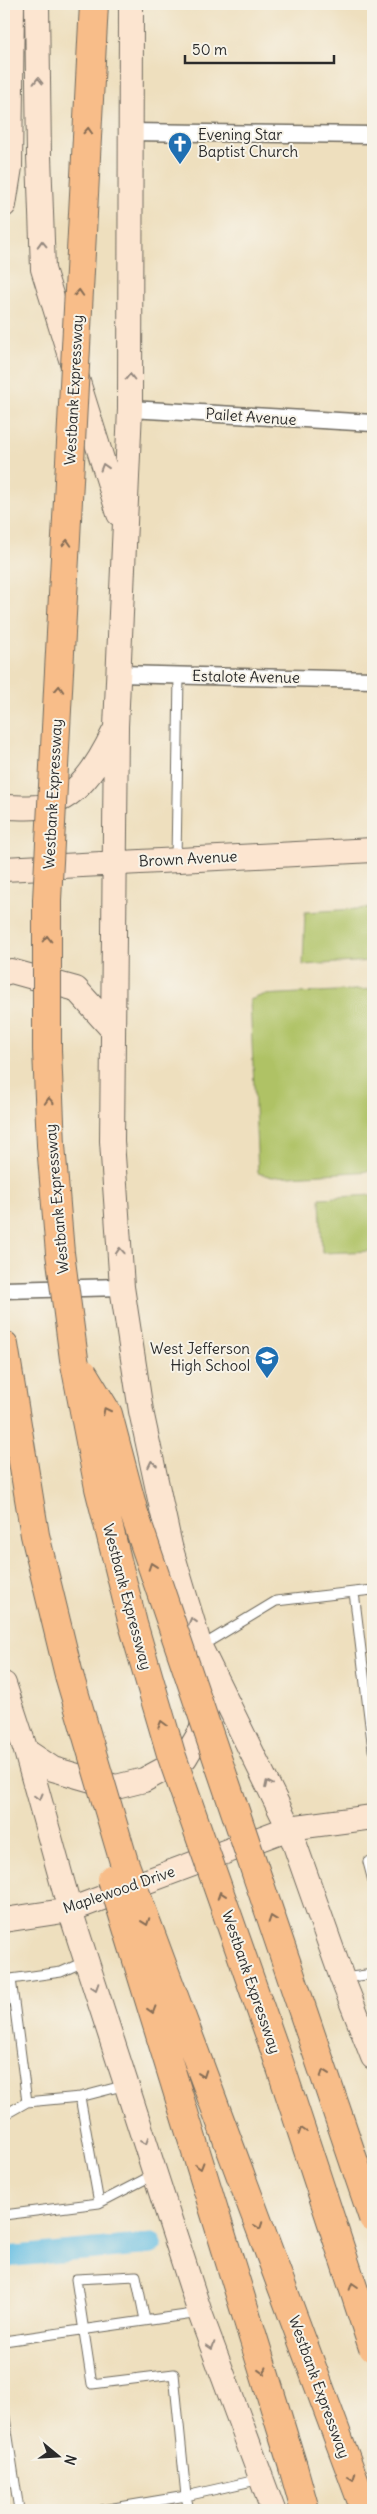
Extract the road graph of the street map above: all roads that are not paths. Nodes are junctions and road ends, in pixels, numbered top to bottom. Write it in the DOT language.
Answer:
graph roads {
  1 [pos="12,4"];
  2 [pos="37,4"];
  3 [pos="94,4"];
  4 [pos="131,4"];
  5 [pos="130,132"];
  6 [pos="373,135"];
  7 [pos="4,204"];
  8 [pos="130,409"];
  9 [pos="373,423"];
  10 [pos="124,530"];
  11 [pos="118,674"];
  12 [pos="179,676"];
  13 [pos="373,680"];
  14 [pos="116,727"];
  15 [pos="4,807"];
  16 [pos="373,850"];
  17 [pos="176,860"];
  18 [pos="116,863"];
  19 [pos="4,869"];
  20 [pos="4,973"];
  21 [pos="113,1030"];
  22 [pos="122,1287"];
  23 [pos="4,1290"];
  24 [pos="4,1345"];
  25 [pos="74,1359"];
  26 [pos="373,1590"];
  27 [pos="354,1592"];
  28 [pos="200,1647"];
  29 [pos="68,1675"];
  30 [pos="214,1675"];
  31 [pos="4,1684"];
  32 [pos="372,1744"];
  33 [pos="26,1751"];
  34 [pos="373,1817"];
  35 [pos="289,1828"];
  36 [pos="373,1860"];
  37 [pos="373,1881"];
  38 [pos="70,1910"];
  39 [pos="4,1920"];
  40 [pos="86,1961"];
  41 [pos="373,1974"];
  42 [pos="342,1978"];
  43 [pos="8,1980"];
  44 [pos="373,2057"];
  45 [pos="126,2085"];
  46 [pos="80,2097"];
  47 [pos="27,2102"];
  48 [pos="4,2114"];
  49 [pos="155,2174"];
  50 [pos="99,2203"];
  51 [pos="4,2215"];
  52 [pos="373,2218"];
  53 [pos="200,2313"];
  54 [pos="145,2320"];
  55 [pos="82,2330"];
  56 [pos="4,2341"];
  57 [pos="373,2348"];
  58 [pos="4,2411"];
  59 [pos="261,2479"];
  60 [pos="186,2496"];
  61 [pos="19,2510"];
  62 [pos="102,2510"];
  63 [pos="189,2510"];
  64 [pos="273,2510"];
  65 [pos="305,2510"];
  66 [pos="364,2510"];
  1 -- 7 [label="main road"];
  10 -- 2 [label="main road, one-way"];
  25 -- 3 [label="highway, Westbank Expressway, one-way, bridge"];
  4 -- 5 [label="main road"];
  5 -- 6 [label="street"];
  8 -- 5 [label="main road, one-way"];
  8 -- 9 [label="street, Pailet Avenue"];
  8 -- 10 [label="main road"];
  10 -- 11 [label="main road"];
  11 -- 12 [label="street, Estalote Avenue"];
  11 -- 14 [label="main road"];
  12 -- 13 [label="street, Estalote Avenue"];
  12 -- 17 [label="lane"];
  14 -- 15 [label="main road"];
  14 -- 18 [label="main road"];
  16 -- 17 [label="main road, Brown Avenue"];
  17 -- 18 [label="main road, Brown Avenue"];
  18 -- 19 [label="main road, Brown Avenue"];
  18 -- 21 [label="main road"];
  20 -- 21 [label="main road"];
  22 -- 21 [label="main road, one-way"];
  22 -- 23 [label="street"];
  28 -- 22 [label="main road, one-way"];
  24 -- 29 [label="highway, Westbank Expressway"];
  52 -- 25 [label="highway, one-way, bridge"];
  57 -- 25 [label="highway, Westbank Expressway, one-way, bridge"];
  26 -- 27 [label="lane"];
  27 -- 28 [label="lane"];
  27 -- 32 [label="lane"];
  28 -- 30 [label="main road"];
  29 -- 65 [label="highway, one-way, bridge"];
  29 -- 66 [label="highway, Westbank Expressway, one-way, bridge"];
  30 -- 33 [label="main road"];
  35 -- 30 [label="main road, one-way"];
  31 -- 33 [label="main road"];
  33 -- 38 [label="main road, one-way"];
  34 -- 35 [label="main road, Maplewood Drive"];
  35 -- 38 [label="main road, Maplewood Drive"];
  35 -- 42 [label="main road"];
  36 -- 37 [label="lane"];
  38 -- 39 [label="main road, Maplewood Drive"];
  38 -- 40 [label="main road"];
  40 -- 43 [label="lane"];
  40 -- 45 [label="main road, one-way"];
  41 -- 42 [label="lane"];
  42 -- 44 [label="main road"];
  43 -- 47 [label="lane"];
  45 -- 46 [label="lane"];
  45 -- 49 [label="main road, one-way"];
  46 -- 47 [label="lane"];
  46 -- 50 [label="lane"];
  47 -- 48 [label="lane"];
  49 -- 50 [label="lane"];
  49 -- 53 [label="main road"];
  50 -- 51 [label="lane"];
  53 -- 54 [label="lane"];
  53 -- 59 [label="main road, one-way"];
  54 -- 55 [label="lane"];
  54 -- 55 [label="lane"];
  55 -- 56 [label="lane"];
  55 -- 60 [label="lane"];
  58 -- 61 [label="lane"];
  59 -- 60 [label="lane"];
  59 -- 64 [label="main road"];
  60 -- 62 [label="lane"];
  60 -- 63 [label="lane"];
}
